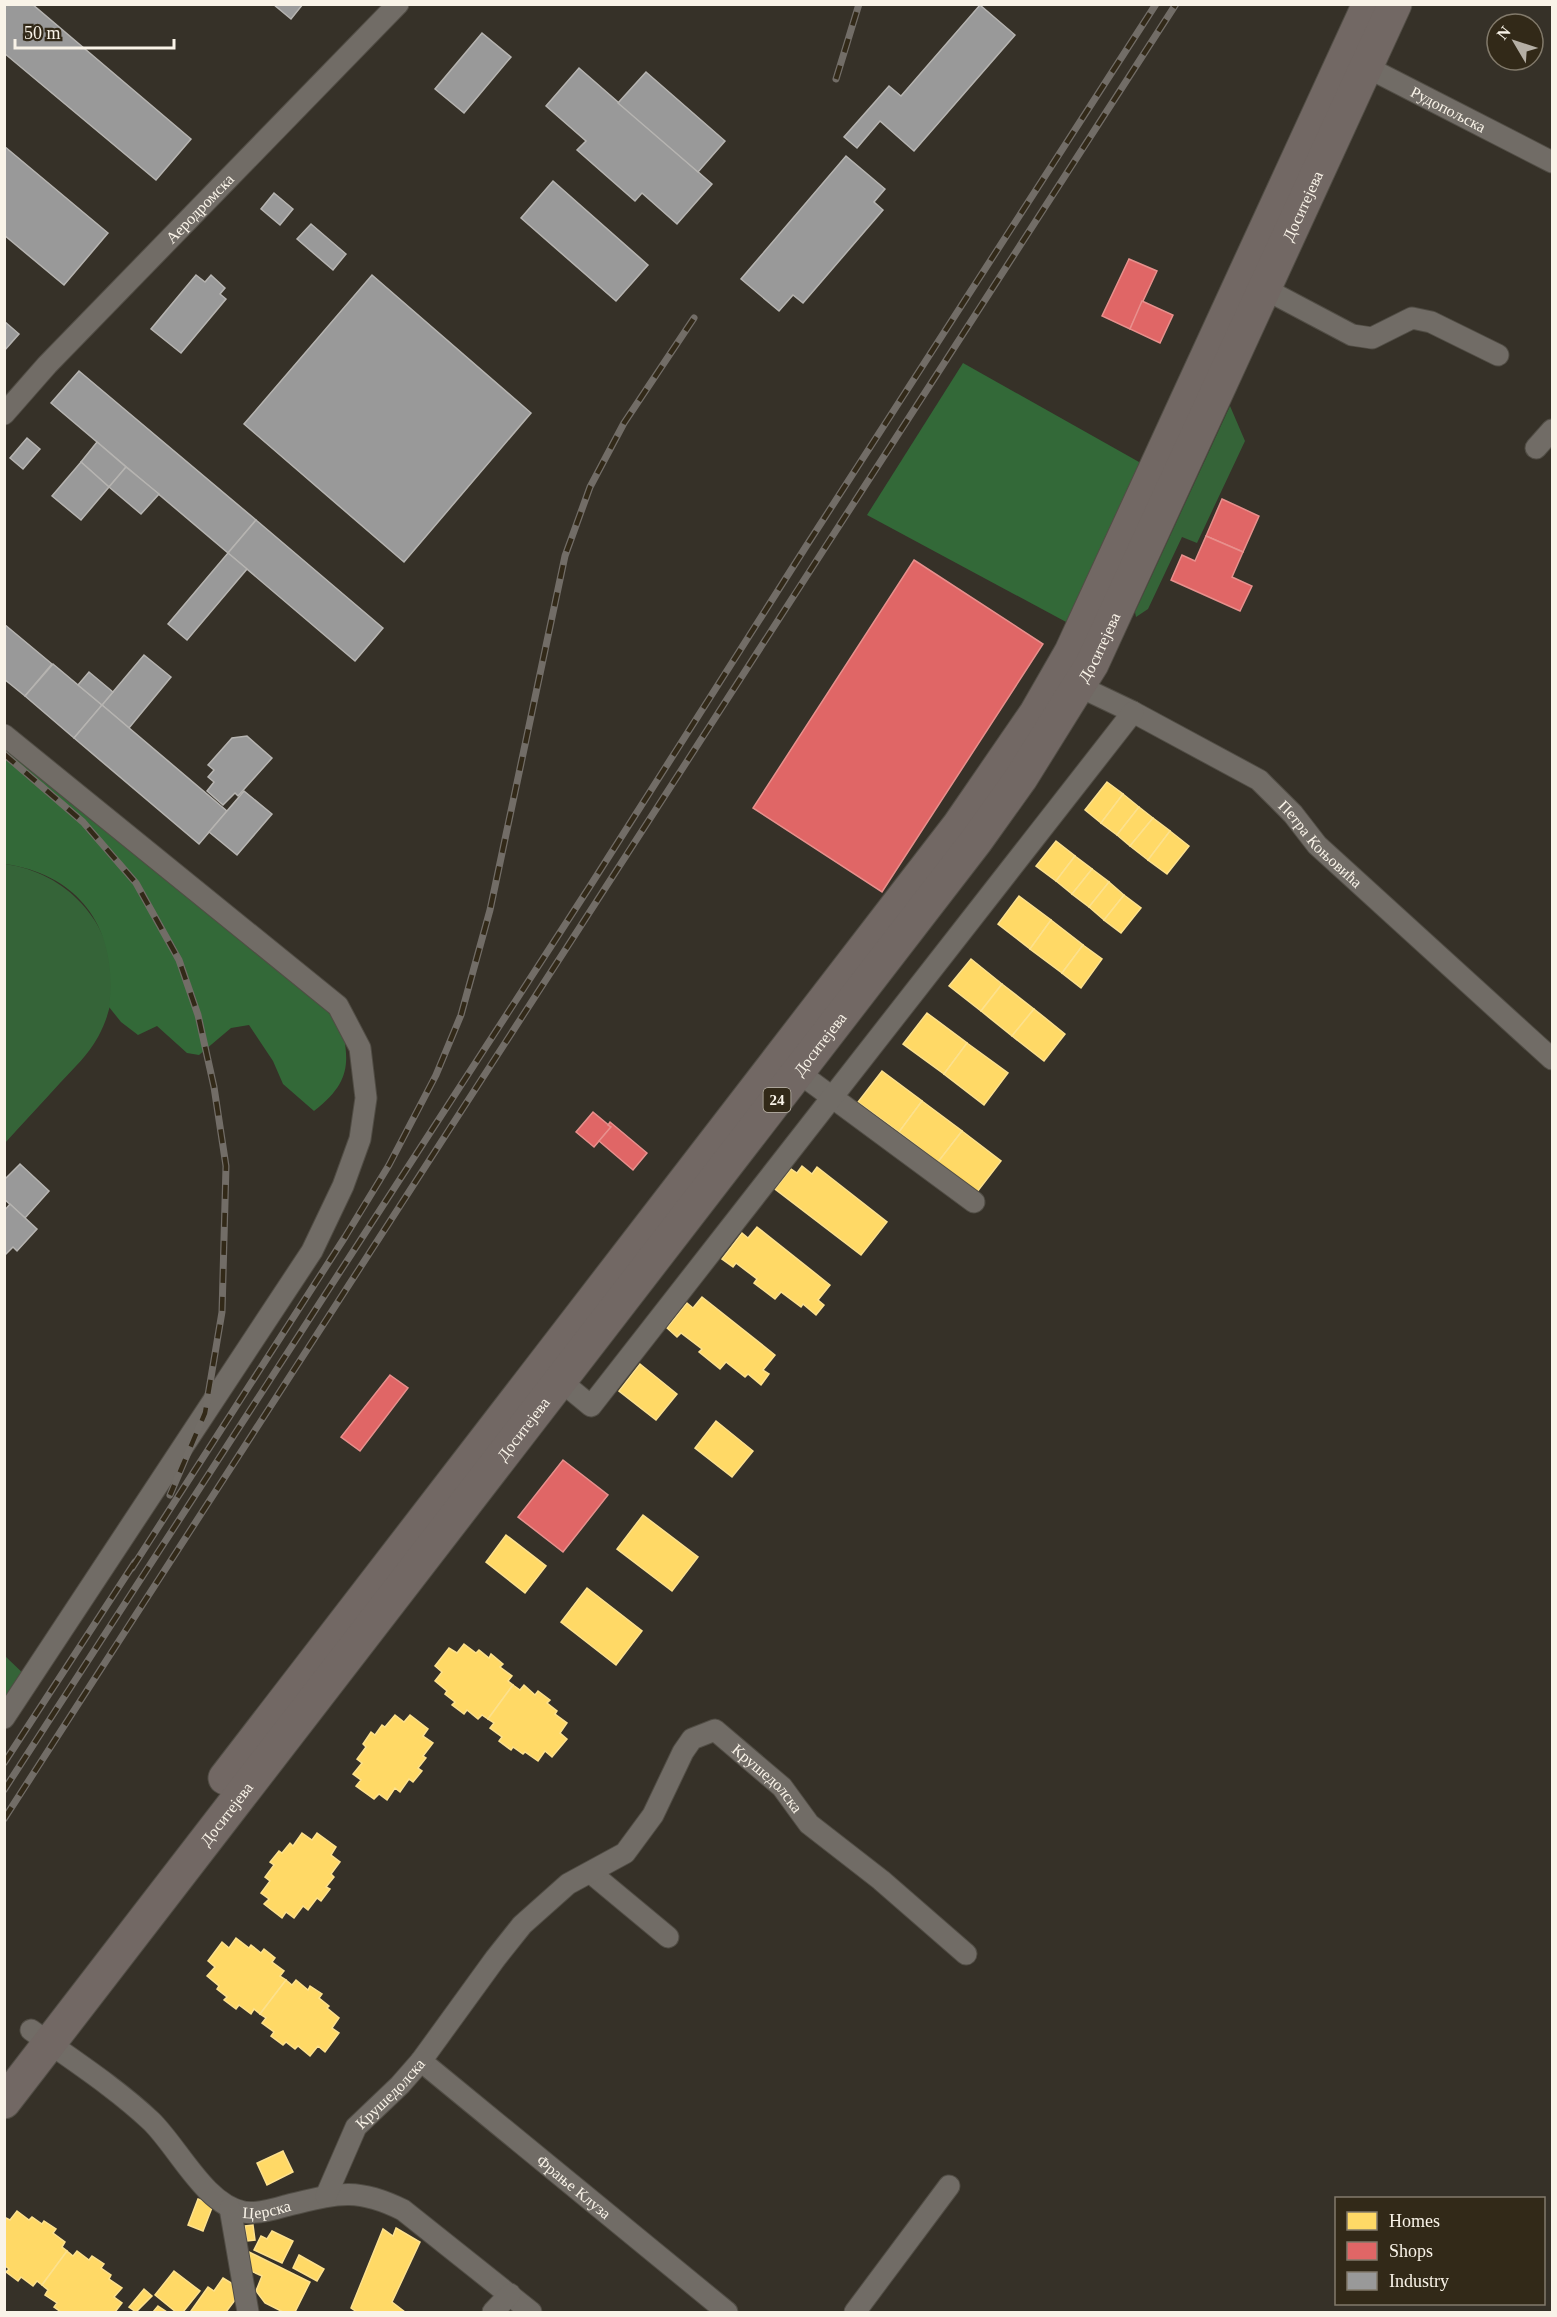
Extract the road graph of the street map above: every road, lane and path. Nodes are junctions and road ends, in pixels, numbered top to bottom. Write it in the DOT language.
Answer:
graph roads {
  1 [pos="398,4"];
  2 [pos="1369,4"];
  3 [pos="1395,4"];
  4 [pos="1356,61"];
  5 [pos="1552,162"];
  6 [pos="1265,289"];
  7 [pos="1498,355"];
  8 [pos="4,414"];
  9 [pos="1552,430"];
  10 [pos="1536,448"];
  11 [pos="1068,682"];
  12 [pos="1133,712"];
  13 [pos="4,735"];
  14 [pos="1552,1059"];
  15 [pos="798,1072"];
  16 [pos="834,1098"];
  17 [pos="974,1202"];
  18 [pos="551,1374"];
  19 [pos="4,1718"];
  20 [pos="591,1873"];
  21 [pos="668,1937"];
  22 [pos="966,1954"];
  23 [pos="40,2037"];
  24 [pos="421,2061"];
  25 [pos="4,2064"];
  26 [pos="4,2102"];
  27 [pos="949,2186"];
  28 [pos="326,2196"];
  29 [pos="230,2208"];
  30 [pos="510,2294"];
  31 [pos="248,2313"];
  32 [pos="493,2313"];
  33 [pos="531,2313"];
  34 [pos="727,2313"];
  35 [pos="855,2313"];
  1 -- 8 [label="street, Аеродромска"];
  2 -- 4 [label="main road, Доситејева / 24"];
  3 -- 4 [label="main road, Доситејева / 24"];
  4 -- 5 [label="street, Рудопољска"];
  4 -- 6 [label="main road, Доситејева / 24"];
  4 -- 11 [label="main road, Доситејева / 24"];
  6 -- 7 [label="street"];
  6 -- 11 [label="main road, Доситејева / 24"];
  9 -- 10 [label="street"];
  11 -- 12 [label="street, Петра Коњовића"];
  11 -- 15 [label="main road, Доситејева / 24"];
  11 -- 18 [label="main road, Доситејева / 24"];
  12 -- 14 [label="street, Петра Коњовића"];
  12 -- 16 [label="street"];
  13 -- 19 [label="street"];
  15 -- 16 [label="street"];
  15 -- 18 [label="main road, Доситејева / 24"];
  16 -- 17 [label="street"];
  16 -- 18 [label="street"];
  18 -- 23 [label="main road, Доситејева / 24"];
  20 -- 21 [label="street"];
  20 -- 22 [label="street, Крушедолска"];
  20 -- 24 [label="street, Крушедолска"];
  23 -- 25 [label="main road, Доситејева / 24"];
  23 -- 26 [label="main road, Доситејева / 24"];
  23 -- 29 [label="street, Церска"];
  24 -- 28 [label="street, Крушедолска"];
  24 -- 34 [label="street, Фрање Клуза"];
  27 -- 35 [label="street"];
  28 -- 29 [label="street, Церска"];
  28 -- 30 [label="street, Церска"];
  29 -- 31 [label="street"];
  30 -- 32 [label="street"];
  30 -- 33 [label="street, Церска"];
}
